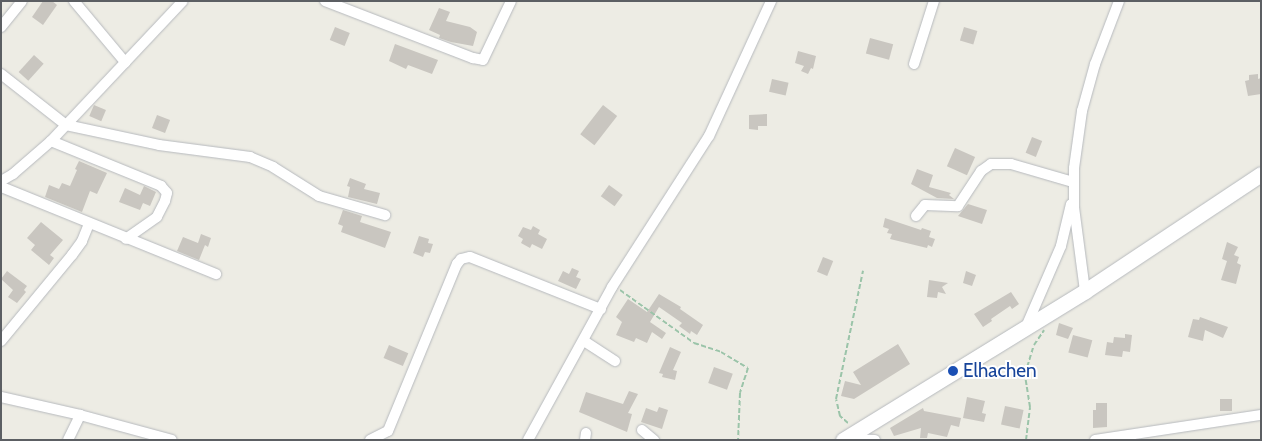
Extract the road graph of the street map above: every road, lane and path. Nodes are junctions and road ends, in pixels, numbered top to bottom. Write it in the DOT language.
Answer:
graph roads {
  1 [pos="22,1"];
  2 [pos="74,1"];
  3 [pos="183,1"];
  4 [pos="325,1"];
  5 [pos="511,1"];
  6 [pos="771,1"];
  7 [pos="934,1"];
  8 [pos="1119,1"];
  9 [pos="1,27"];
  10 [pos="125,62"];
  11 [pos="914,64"];
  12 [pos="1,74"];
  13 [pos="66,125"];
  14 [pos="51,141"];
  15 [pos="1261,174"];
  16 [pos="1073,182"];
  17 [pos="2,187"];
  18 [pos="1073,194"];
  19 [pos="385,215"];
  20 [pos="916,216"];
  21 [pos="89,224"];
  22 [pos="126,238"];
  23 [pos="863,271"];
  24 [pos="216,274"];
  25 [pos="612,287"];
  26 [pos="1085,291"];
  27 [pos="600,309"];
  28 [pos="1046,315"];
  29 [pos="1026,327"];
  30 [pos="1,341"];
  31 [pos="584,342"];
  32 [pos="615,361"];
  33 [pos="1,397"];
  34 [pos="80,415"];
  35 [pos="1261,415"];
  36 [pos="642,430"];
  37 [pos="849,437"];
  38 [pos="68,440"];
  39 [pos="172,440"];
  40 [pos="370,440"];
  41 [pos="528,440"];
  42 [pos="654,440"];
  43 [pos="738,440"];
  44 [pos="874,440"];
  45 [pos="1026,440"];
  46 [pos="1095,440"];
  1 -- 9 [label="street"];
  2 -- 10 [label="street"];
  3 -- 10 [label="street"];
  4 -- 5 [label="street"];
  6 -- 25 [label="street"];
  7 -- 11 [label="street"];
  8 -- 16 [label="street"];
  10 -- 13 [label="street"];
  12 -- 13 [label="street"];
  13 -- 14 [label="street"];
  13 -- 19 [label="street"];
  14 -- 17 [label="street"];
  14 -- 22 [label="street"];
  15 -- 26 [label="main road"];
  16 -- 18 [label="street"];
  16 -- 20 [label="street"];
  17 -- 21 [label="street"];
  18 -- 26 [label="street"];
  18 -- 29 [label="street"];
  21 -- 22 [label="street"];
  21 -- 30 [label="street"];
  22 -- 24 [label="street"];
  23 -- 37 [label="path"];
  25 -- 27 [label="street"];
  25 -- 43 [label="path"];
  26 -- 28 [label="main road"];
  27 -- 31 [label="street"];
  27 -- 40 [label="street"];
  28 -- 29 [label="main road"];
  28 -- 45 [label="path"];
  29 -- 37 [label="main road"];
  31 -- 32 [label="street"];
  31 -- 41 [label="street"];
  33 -- 34 [label="street"];
  34 -- 38 [label="street"];
  34 -- 39 [label="street"];
  35 -- 46 [label="street"];
  36 -- 42 [label="street"];
  37 -- 44 [label="street"];
}
